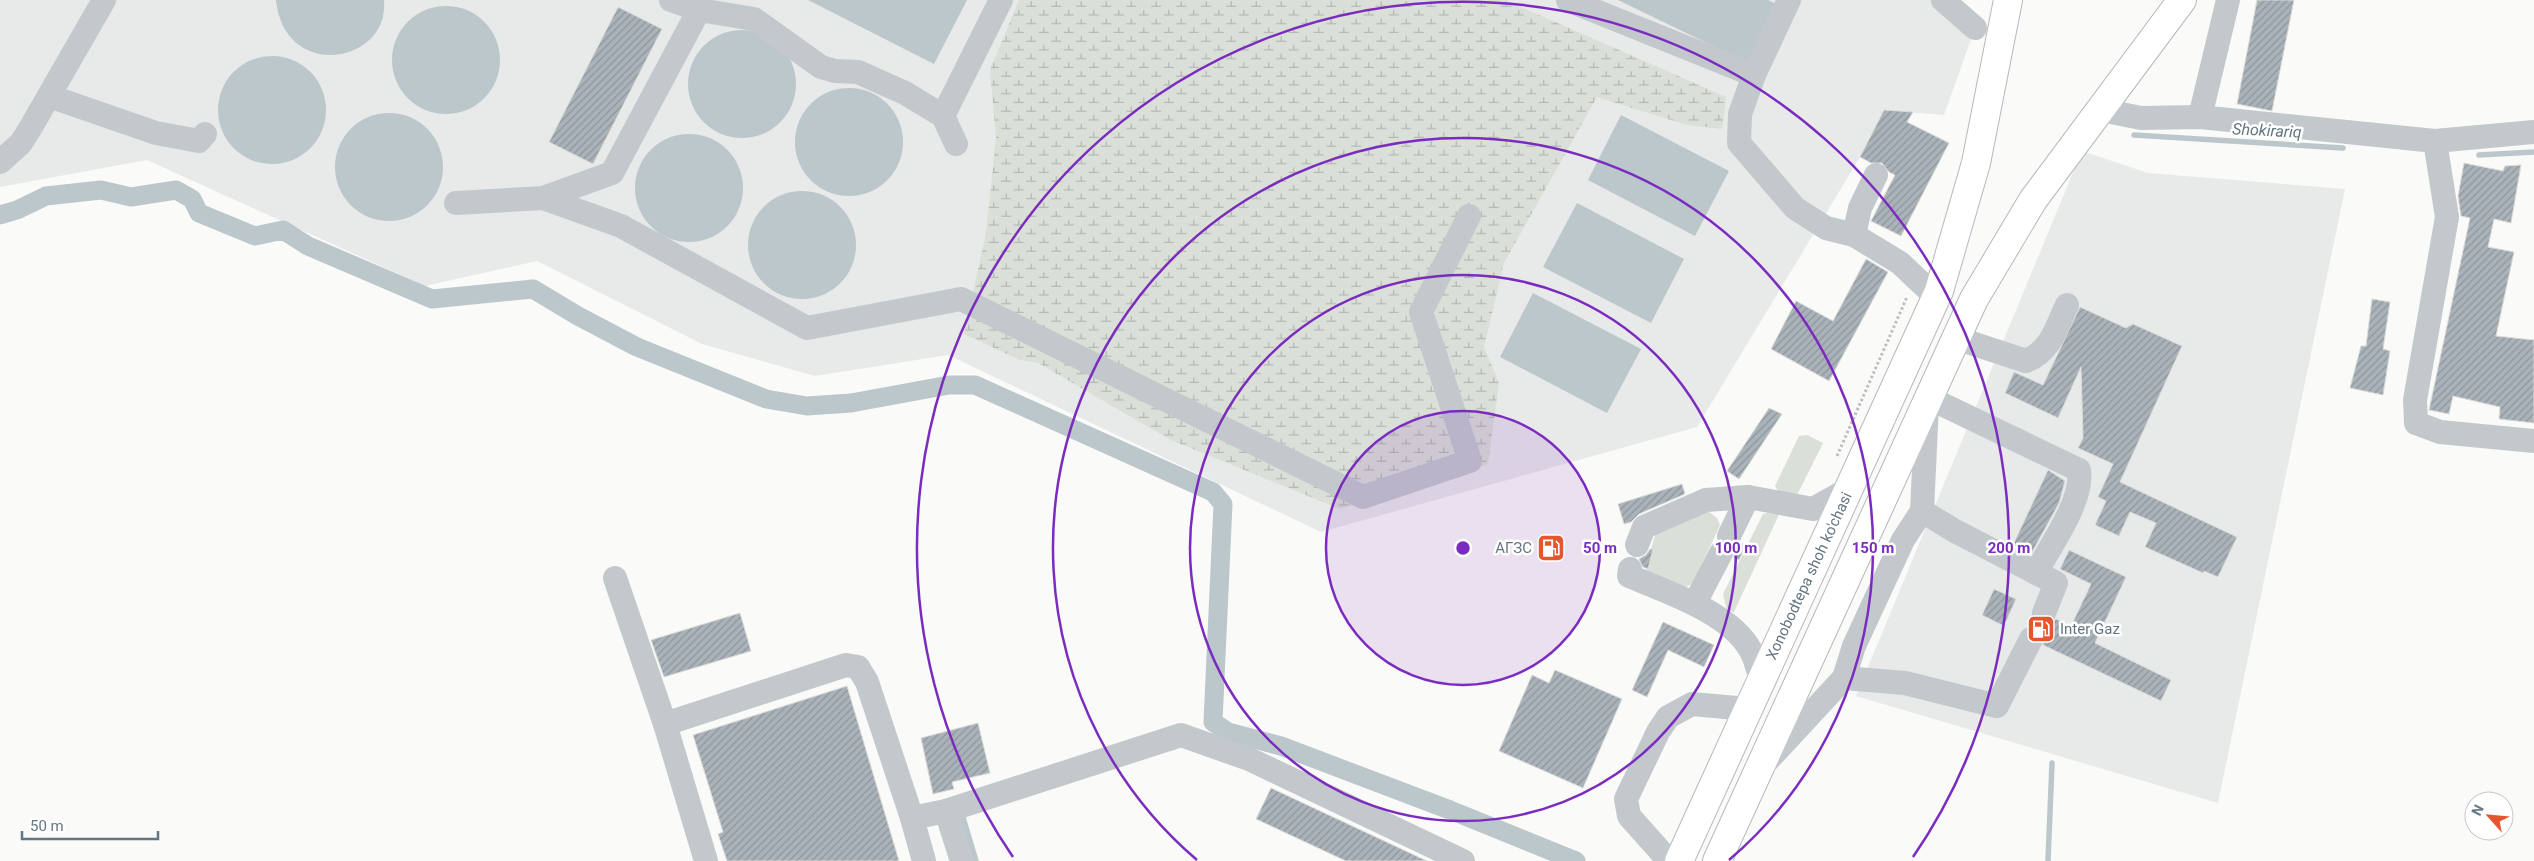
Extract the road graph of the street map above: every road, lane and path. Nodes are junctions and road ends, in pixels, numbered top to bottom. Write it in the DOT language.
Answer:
graph roads {
  1 [pos="104,0"];
  2 [pos="671,0"];
  3 [pos="1002,0"];
  4 [pos="1568,0"];
  5 [pos="1789,0"];
  6 [pos="1943,0"];
  7 [pos="2008,0"];
  8 [pos="2182,0"];
  9 [pos="2228,0"];
  10 [pos="699,10"];
  11 [pos="1975,28"];
  12 [pos="1754,75"];
  13 [pos="49,96"];
  14 [pos="2101,110"];
  15 [pos="943,116"];
  16 [pos="2200,117"];
  17 [pos="2534,119"];
  18 [pos="2522,132"];
  19 [pos="204,134"];
  20 [pos="2435,141"];
  21 [pos="956,144"];
  22 [pos="0,162"];
  23 [pos="1876,175"];
  24 [pos="543,198"];
  25 [pos="456,203"];
  26 [pos="1469,216"];
  27 [pos="1854,235"];
  28 [pos="1938,294"];
  29 [pos="2067,305"];
  30 [pos="1956,338"];
  31 [pos="1928,400"];
  32 [pos="2534,441"];
  33 [pos="1849,489"];
  34 [pos="1748,497"];
  35 [pos="1922,511"];
  36 [pos="1637,545"];
  37 [pos="1630,569"];
  38 [pos="2036,573"];
  39 [pos="615,578"];
  40 [pos="1807,580"];
  41 [pos="1839,594"];
  42 [pos="1695,603"];
  43 [pos="2044,613"];
  44 [pos="2031,639"];
  45 [pos="1844,678"];
  46 [pos="1761,680"];
  47 [pos="1748,709"];
  48 [pos="665,724"];
  49 [pos="1760,768"];
  50 [pos="946,811"];
  51 [pos="912,818"];
  52 [pos="706,861"];
  53 [pos="924,861"];
  54 [pos="962,861"];
  55 [pos="1463,861"];
  56 [pos="1669,861"];
  57 [pos="1679,861"];
  58 [pos="1717,861"];
  1 -- 13 [label="lane"];
  2 -- 10 [label="lane"];
  3 -- 15 [label="lane"];
  4 -- 12 [label="lane"];
  5 -- 12 [label="lane"];
  6 -- 11 [label="lane"];
  7 -- 28 [label="highway, Xonobodtepa shoh ko'chasi"];
  8 -- 14 [label="highway"];
  9 -- 16 [label="lane"];
  10 -- 15 [label="lane"];
  10 -- 24 [label="lane"];
  12 -- 27 [label="lane"];
  13 -- 19 [label="lane"];
  13 -- 22 [label="lane"];
  14 -- 16 [label="lane"];
  14 -- 30 [label="highway"];
  15 -- 21 [label="lane"];
  16 -- 20 [label="lane"];
  17 -- 18 [label="lane"];
  18 -- 20 [label="lane"];
  20 -- 32 [label="lane"];
  23 -- 27 [label="lane"];
  24 -- 25 [label="lane"];
  24 -- 26 [label="lane"];
  27 -- 28 [label="lane"];
  28 -- 33 [label="highway, Xonobodtepa shoh ko'chasi"];
  29 -- 30 [label="lane"];
  30 -- 31 [label="highway"];
  31 -- 35 [label="lane"];
  31 -- 38 [label="lane"];
  31 -- 41 [label="highway"];
  33 -- 34 [label="lane"];
  33 -- 40 [label="highway, Xonobodtepa shoh ko'chasi"];
  34 -- 36 [label="lane"];
  34 -- 42 [label="lane"];
  35 -- 38 [label="lane"];
  35 -- 45 [label="lane"];
  37 -- 42 [label="lane"];
  38 -- 43 [label="lane"];
  39 -- 48 [label="lane"];
  40 -- 41 [label="highway"];
  40 -- 46 [label="highway, Xonobodtepa shoh ko'chasi"];
  41 -- 49 [label="highway"];
  42 -- 46 [label="lane"];
  44 -- 45 [label="lane"];
  45 -- 49 [label="lane"];
  46 -- 47 [label="highway, Xonobodtepa shoh ko'chasi"];
  47 -- 56 [label="lane"];
  47 -- 57 [label="highway, Xonobodtepa shoh ko'chasi"];
  48 -- 51 [label="lane"];
  48 -- 52 [label="lane"];
  49 -- 58 [label="highway"];
  50 -- 51 [label="lane"];
  50 -- 54 [label="lane"];
  50 -- 55 [label="lane"];
  51 -- 53 [label="lane"];
}
